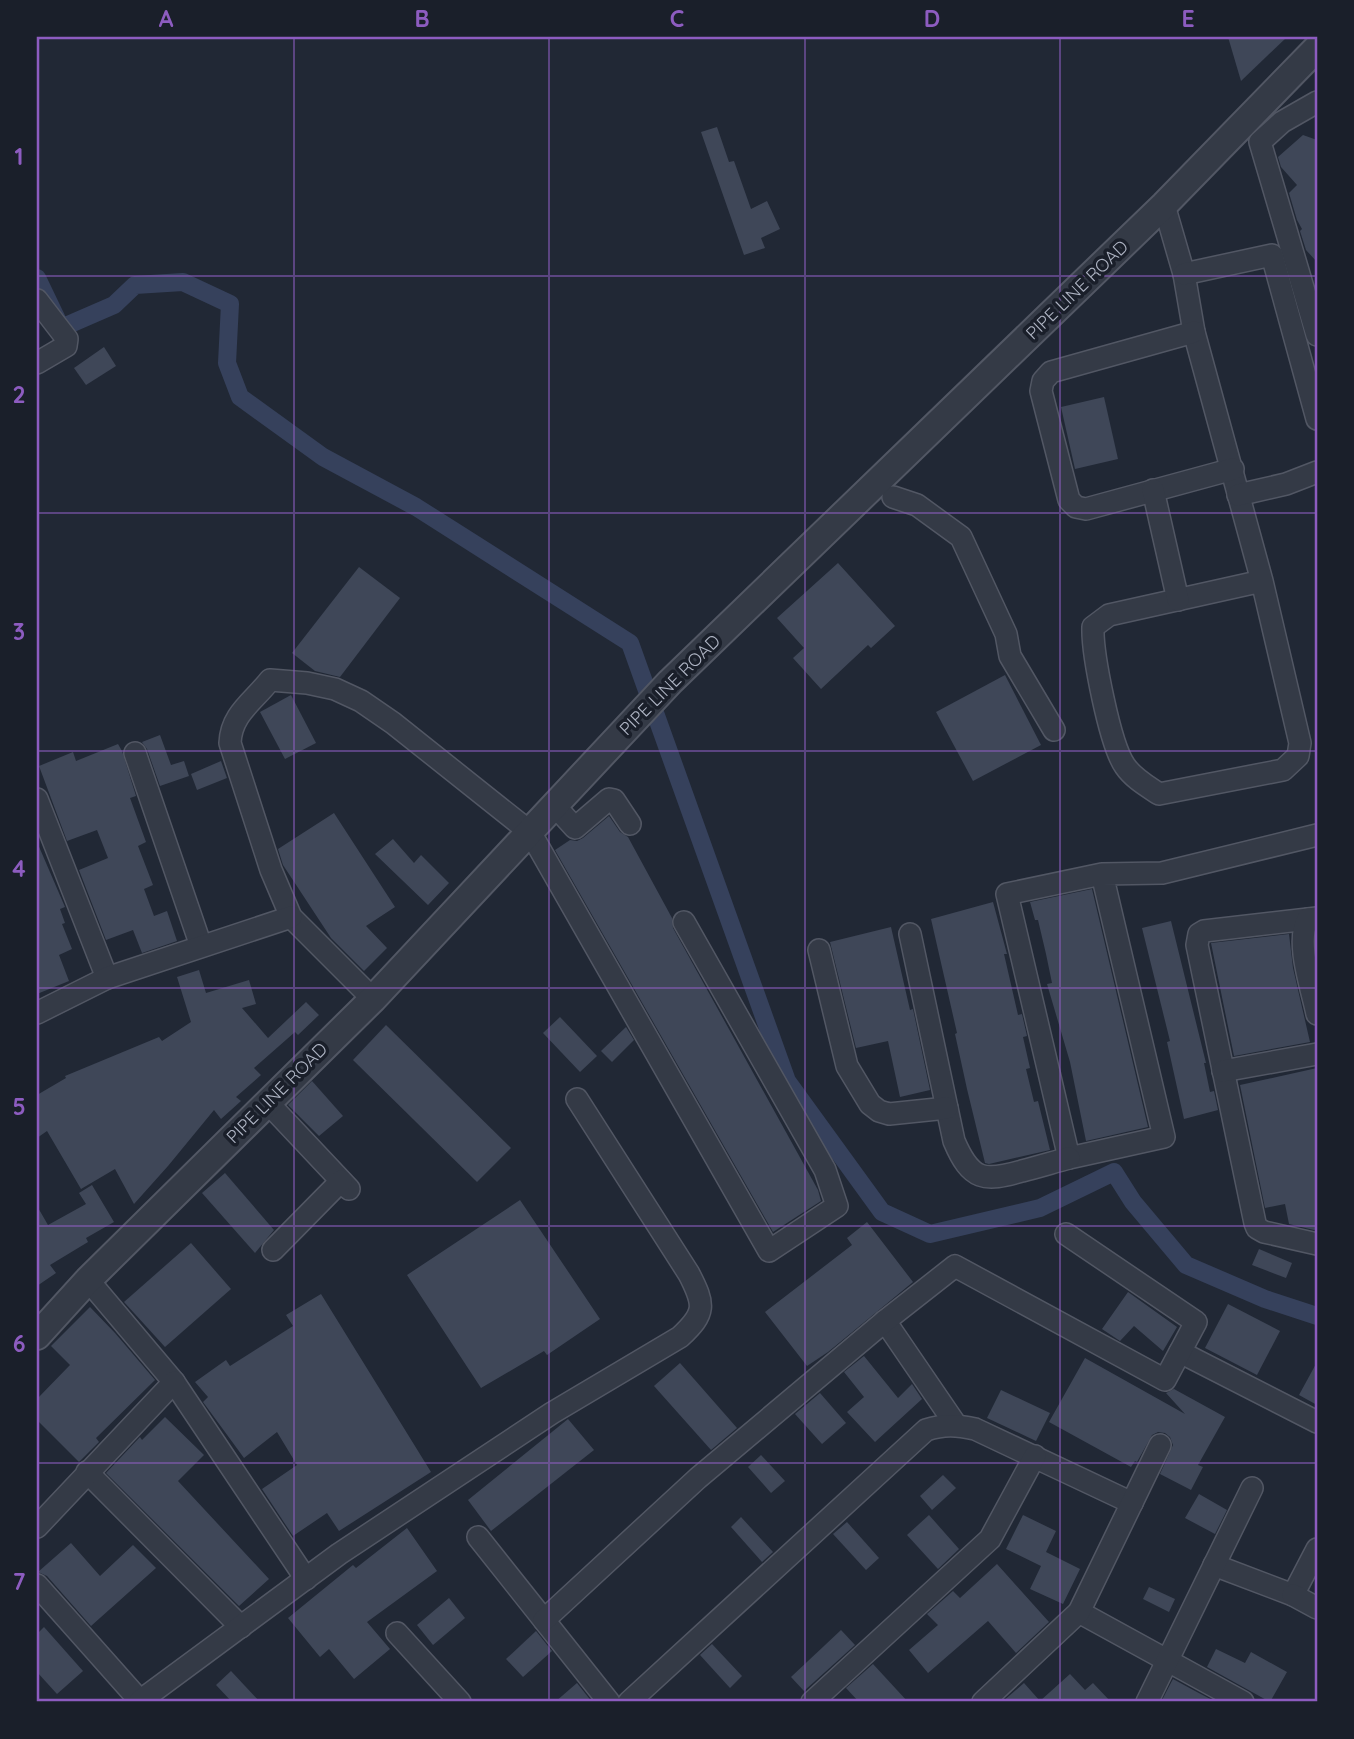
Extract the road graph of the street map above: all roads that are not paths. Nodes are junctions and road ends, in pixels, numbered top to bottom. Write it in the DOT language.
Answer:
graph roads {
  1 [pos="1317,48"];
  2 [pos="1317,102"];
  3 [pos="1164,205"];
  4 [pos="1184,274"];
  5 [pos="37,300"];
  6 [pos="1194,332"];
  7 [pos="1317,335"];
  8 [pos="37,363"];
  9 [pos="1317,419"];
  10 [pos="1233,470"];
  11 [pos="1317,472"];
  12 [pos="1153,490"];
  13 [pos="1238,495"];
  14 [pos="893,498"];
  15 [pos="1262,581"];
  16 [pos="1178,600"];
  17 [pos="1055,730"];
  18 [pos="135,754"];
  19 [pos="562,797"];
  20 [pos="37,799"];
  21 [pos="630,824"];
  22 [pos="530,832"];
  23 [pos="1317,835"];
  24 [pos="1102,874"];
  25 [pos="291,917"];
  26 [pos="1313,918"];
  27 [pos="684,922"];
  28 [pos="910,934"];
  29 [pos="201,946"];
  30 [pos="819,950"];
  31 [pos="107,978"];
  32 [pos="373,999"];
  33 [pos="37,1013"];
  34 [pos="1317,1014"];
  35 [pos="1317,1054"];
  36 [pos="1223,1071"];
  37 [pos="577,1098"];
  38 [pos="268,1103"];
  39 [pos="947,1108"];
  40 [pos="1069,1158"];
  41 [pos="1066,1234"];
  42 [pos="1317,1244"];
  43 [pos="273,1250"];
  44 [pos="88,1280"];
  45 [pos="885,1321"];
  46 [pos="37,1336"];
  47 [pos="1180,1352"];
  48 [pos="174,1381"];
  49 [pos="1317,1422"];
  50 [pos="956,1425"];
  51 [pos="1160,1445"];
  52 [pos="1035,1456"];
  53 [pos="87,1472"];
  54 [pos="1252,1488"];
  55 [pos="1132,1503"];
  56 [pos="37,1527"];
  57 [pos="478,1537"];
  58 [pos="1317,1549"];
  59 [pos="1214,1565"];
  60 [pos="306,1579"];
  61 [pos="37,1585"];
  62 [pos="1293,1595"];
  63 [pos="1317,1608"];
  64 [pos="1079,1612"];
  65 [pos="544,1620"];
  66 [pos="241,1627"];
  67 [pos="397,1633"];
  68 [pos="1167,1660"];
  69 [pos="140,1702"];
  70 [pos="460,1702"];
  71 [pos="609,1702"];
  72 [pos="629,1702"];
  73 [pos="812,1702"];
  74 [pos="982,1702"];
  75 [pos="1147,1702"];
  76 [pos="1243,1702"];
  1 -- 3 [label="street, PIPE LINE ROAD"];
  2 -- 7 [label="street"];
  3 -- 4 [label="street"];
  3 -- 19 [label="street, PIPE LINE ROAD"];
  4 -- 6 [label="street"];
  4 -- 9 [label="street"];
  5 -- 8 [label="street"];
  6 -- 10 [label="street"];
  6 -- 12 [label="street"];
  10 -- 12 [label="street"];
  10 -- 13 [label="street"];
  11 -- 13 [label="street"];
  12 -- 16 [label="street"];
  13 -- 15 [label="street"];
  14 -- 17 [label="street"];
  15 -- 16 [label="street"];
  15 -- 16 [label="street"];
  18 -- 29 [label="street"];
  19 -- 21 [label="street"];
  19 -- 22 [label="street, PIPE LINE ROAD"];
  20 -- 31 [label="street"];
  22 -- 25 [label="street"];
  22 -- 27 [label="street"];
  22 -- 32 [label="street, PIPE LINE ROAD"];
  23 -- 24 [label="street"];
  24 -- 40 [label="street"];
  24 -- 40 [label="street"];
  25 -- 29 [label="street"];
  25 -- 32 [label="street"];
  26 -- 34 [label="street"];
  26 -- 36 [label="street"];
  28 -- 39 [label="street"];
  29 -- 31 [label="street"];
  30 -- 39 [label="street"];
  31 -- 33 [label="street"];
  32 -- 38 [label="street, PIPE LINE ROAD"];
  35 -- 36 [label="street"];
  36 -- 42 [label="street"];
  37 -- 60 [label="street"];
  38 -- 43 [label="street"];
  38 -- 44 [label="street, PIPE LINE ROAD"];
  39 -- 40 [label="street"];
  41 -- 47 [label="street"];
  44 -- 46 [label="street, PIPE LINE ROAD"];
  44 -- 48 [label="street"];
  45 -- 47 [label="street"];
  45 -- 50 [label="street"];
  45 -- 65 [label="street"];
  47 -- 49 [label="street"];
  48 -- 53 [label="street"];
  48 -- 60 [label="street"];
  50 -- 52 [label="street"];
  50 -- 72 [label="street"];
  51 -- 55 [label="street"];
  52 -- 55 [label="street"];
  52 -- 73 [label="street"];
  53 -- 56 [label="street"];
  53 -- 66 [label="street"];
  54 -- 59 [label="street"];
  55 -- 64 [label="street"];
  57 -- 65 [label="street"];
  58 -- 62 [label="street"];
  59 -- 62 [label="street"];
  59 -- 68 [label="street"];
  60 -- 66 [label="street"];
  61 -- 69 [label="street"];
  62 -- 63 [label="street"];
  64 -- 68 [label="street"];
  64 -- 74 [label="street"];
  65 -- 71 [label="street"];
  66 -- 69 [label="street"];
  67 -- 70 [label="street"];
  68 -- 75 [label="street"];
  68 -- 76 [label="street"];
}
